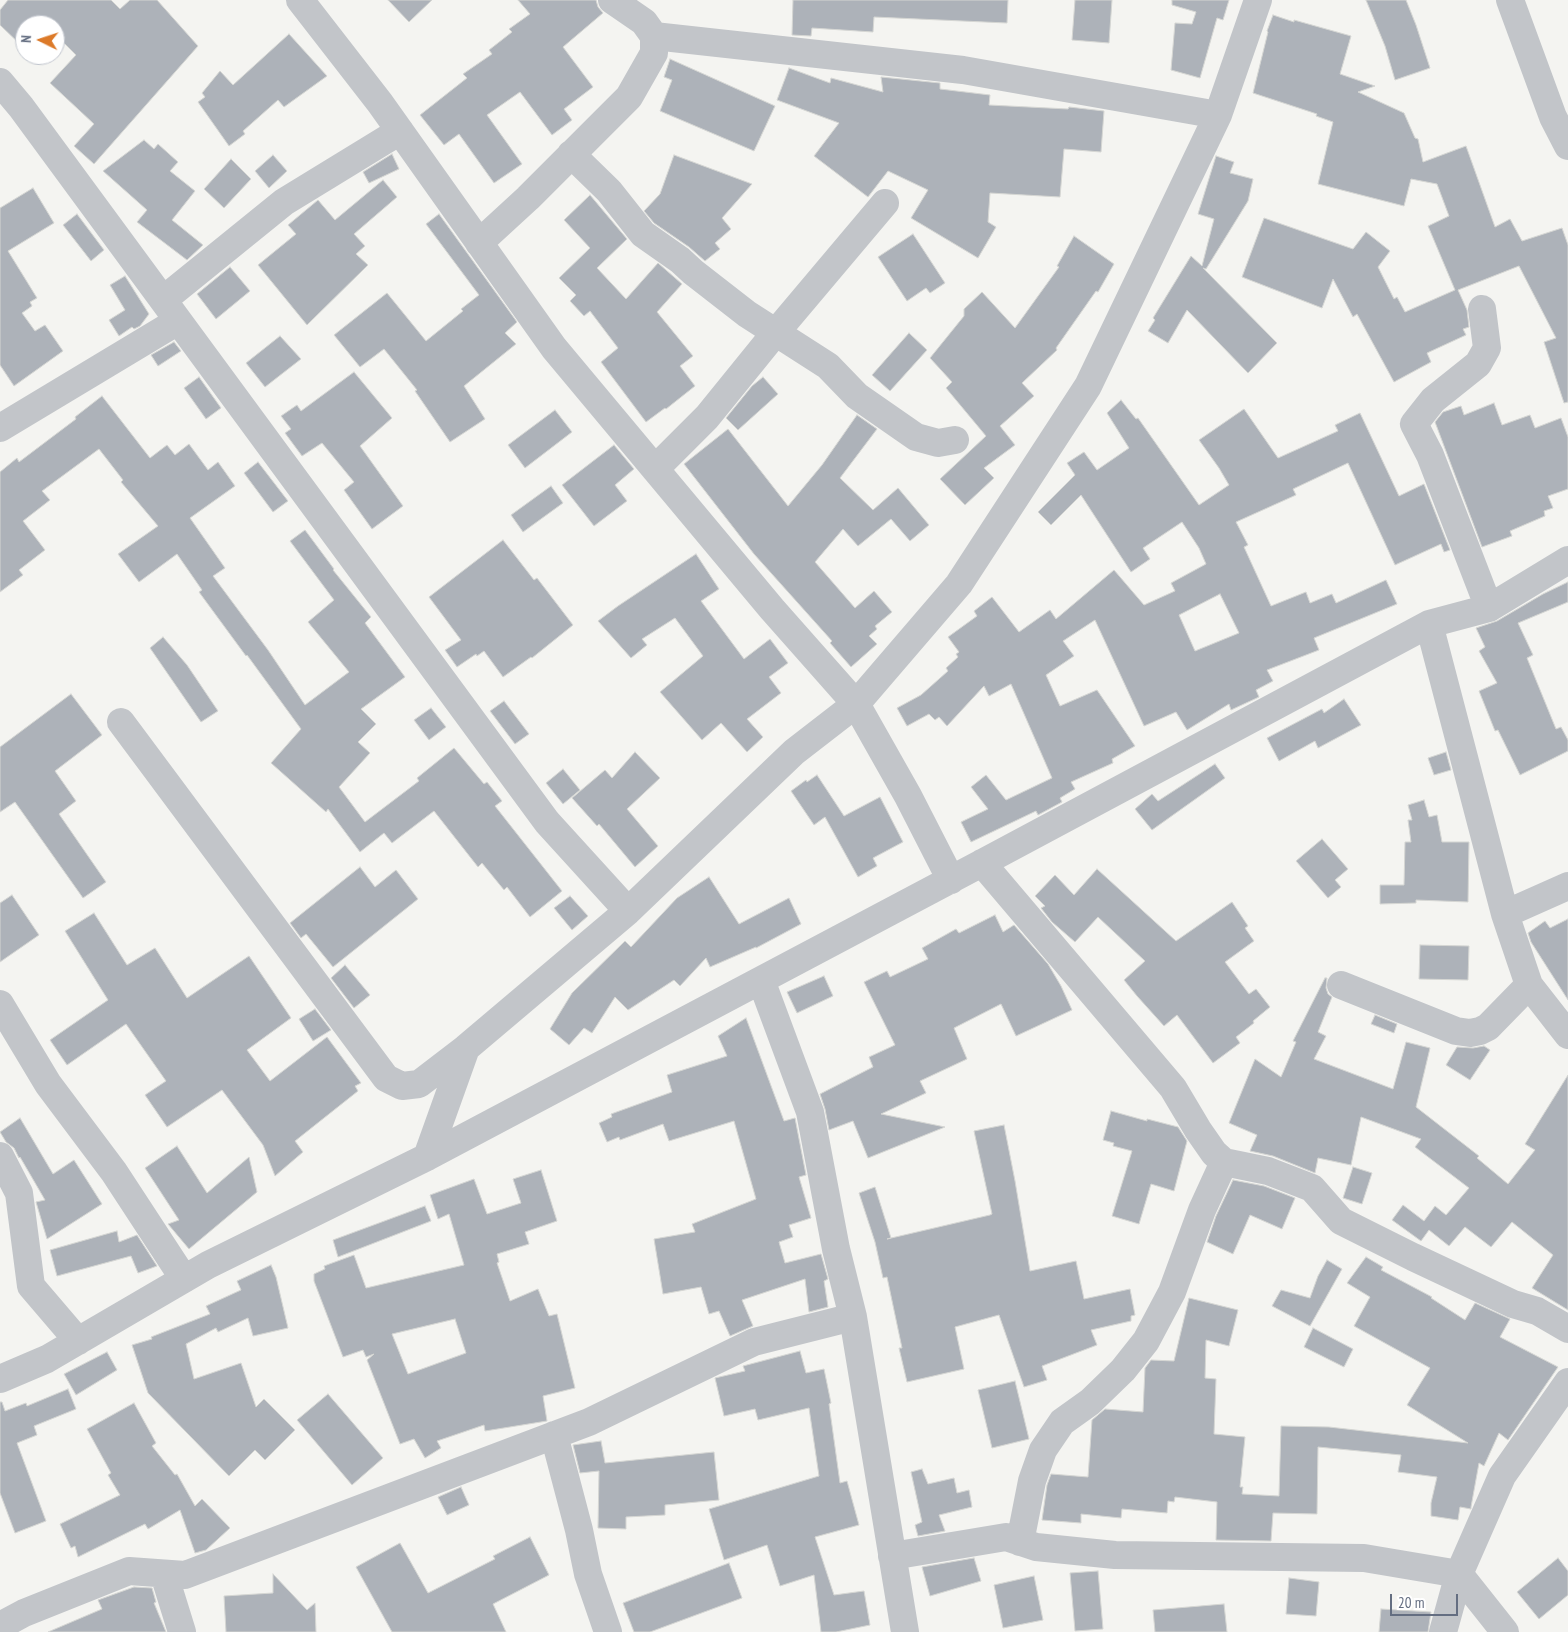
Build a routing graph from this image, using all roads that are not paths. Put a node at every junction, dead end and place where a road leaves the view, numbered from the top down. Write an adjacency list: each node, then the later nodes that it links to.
1 (300, 0): 8 (street)
2 (612, 0): 5 (street)
3 (1258, 0): 7 (street)
4 (1510, 0): 9 (street)
5 (654, 36): 7 (street); 10 (street)
6 (0, 82): 14 (street)
7 (1218, 115): 22 (street)
8 (400, 132): 12 (street); 14 (street)
9 (1568, 146)
10 (571, 154): 12 (street); 15 (street)
11 (885, 204): 15 (street)
12 (479, 243): 18 (street)
13 (1482, 309): 20 (street)
14 (171, 310): 16 (street); 27 (street)
15 (777, 332): 17 (street); 18 (street)
16 (0, 428)
17 (955, 440)
18 (655, 469): 22 (street)
19 (1568, 560): 20 (street)
20 (1489, 608): 21 (street)
21 (1429, 624): 24 (street); 28 (street)
22 (856, 704): 25 (street); 27 (street)
23 (121, 722): 34 (street)
24 (982, 863): 25 (street); 37 (street)
25 (951, 880): 29 (street)
26 (1568, 886): 28 (street)
27 (628, 911): 34 (street)
28 (1505, 914): 31 (street)
29 (761, 980): 36 (street); 39 (street)
30 (1341, 985): 31 (street)
31 (1529, 985): 33 (street)
32 (0, 1004): 38 (street)
33 (1568, 1035)
34 (466, 1048): 36 (street)
35 (0, 1156): 41 (street)
36 (427, 1157): 38 (street)
37 (1224, 1162): 40 (street); 45 (street)
38 (184, 1279): 41 (street)
39 (853, 1317): 44 (street); 46 (street)
40 (1568, 1329)
41 (78, 1341): 42 (street)
42 (0, 1379)
43 (1568, 1382): 48 (street)
44 (554, 1435): 47 (street); 51 (street)
45 (1020, 1542): 46 (street); 48 (street)
46 (892, 1556): 52 (street)
47 (164, 1574): 49 (street); 50 (street)
48 (1459, 1574): 53 (street); 54 (street)
49 (0, 1626)
50 (182, 1632)
51 (608, 1632)
52 (905, 1632)
53 (1443, 1632)
54 (1506, 1632)

